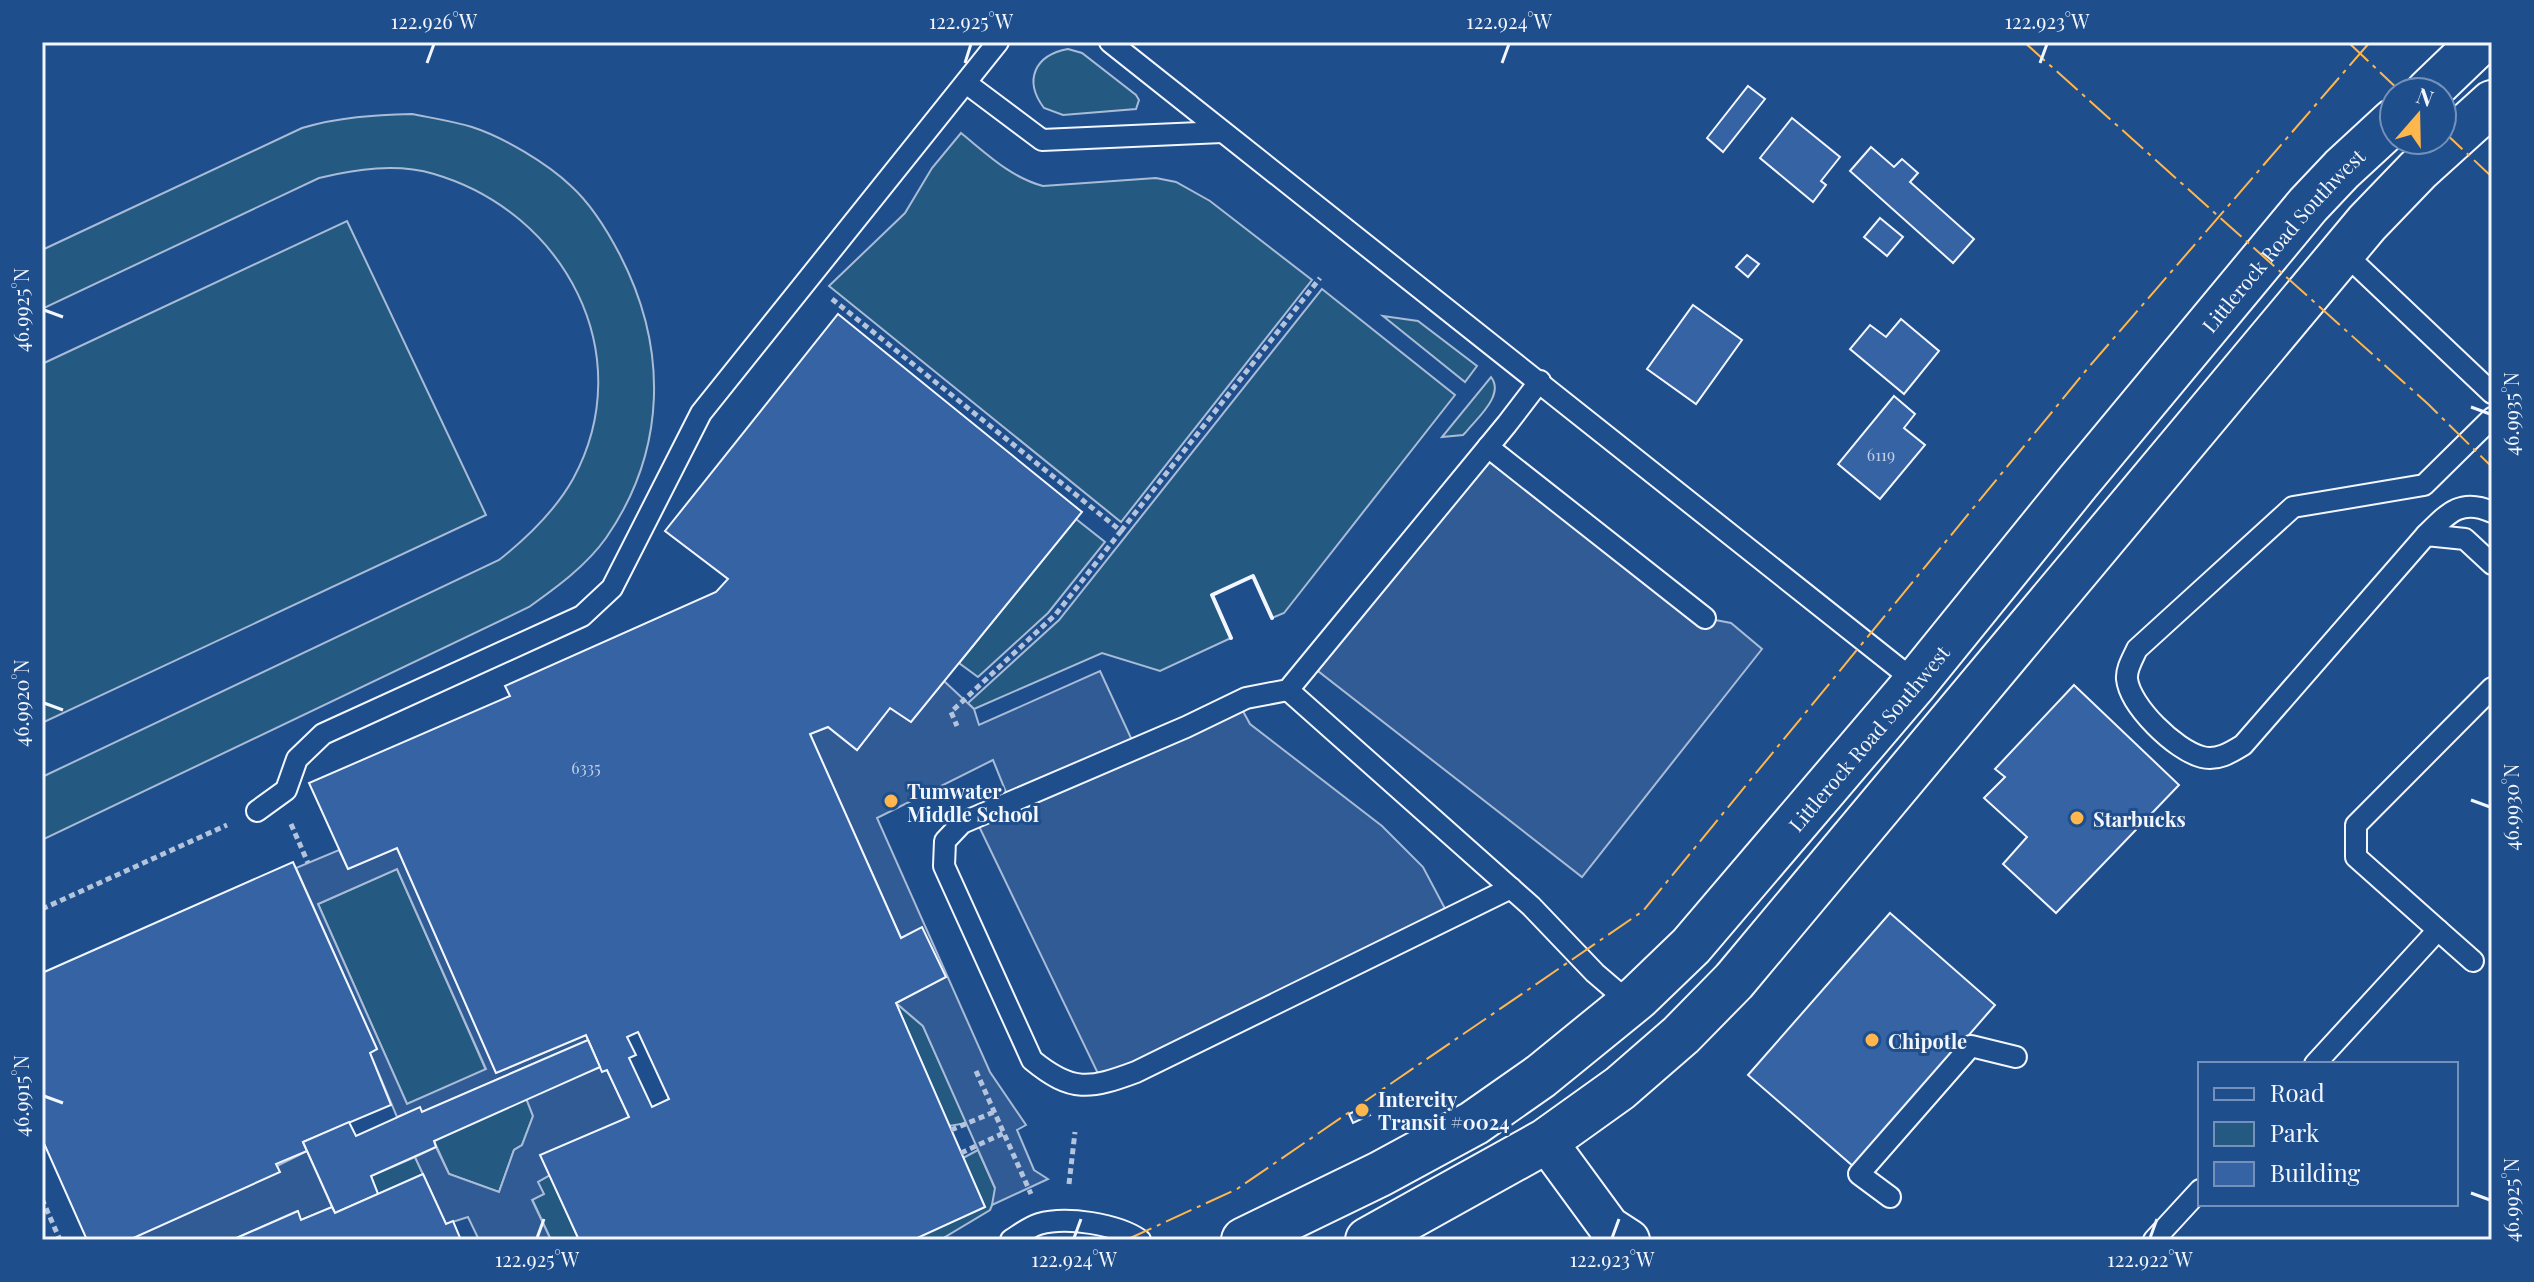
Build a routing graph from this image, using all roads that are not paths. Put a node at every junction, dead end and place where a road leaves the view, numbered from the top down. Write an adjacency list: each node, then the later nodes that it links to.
1 (998, 42): 5 (lane)
2 (1110, 42): 7 (lane)
3 (2480, 42): 4 (main road)
4 (2445, 76)
5 (966, 83): 7 (lane); 21 (lane)
6 (2492, 103): 9 (main road)
7 (1222, 132): 10 (lane)
8 (2378, 136): 18 (main road, Littlerock Road Southwest)
9 (2343, 252): 11 (lane); 28 (main road)
10 (1540, 381): 13 (lane); 18 (lane)
11 (2492, 393)
12 (2492, 418): 15 (lane)
13 (1488, 447): 17 (lane); 20 (lane)
14 (2492, 512): 15 (lane)
15 (2426, 535): 16 (lane)
16 (2492, 564)
17 (1705, 618)
18 (1916, 682): 25 (main road, Littlerock Road Southwest)
19 (2492, 688): 23 (lane)
20 (1288, 690): 22 (lane); 22 (lane)
21 (257, 811)
22 (1511, 888): 25 (lane)
23 (2438, 930): 24 (lane); 27 (lane)
24 (2473, 961)
25 (1630, 1003): 33 (main road, Littlerock Road Southwest)
26 (2016, 1057): 30 (lane)
27 (2317, 1062)
28 (1546, 1141): 34 (main road); 35 (street)
29 (2198, 1192): 36 (lane)
30 (1890, 1197)
31 (1011, 1240): 32 (lane)
32 (1140, 1240)
33 (1244, 1240)
34 (1368, 1240)
35 (1629, 1240)
36 (2154, 1240)

